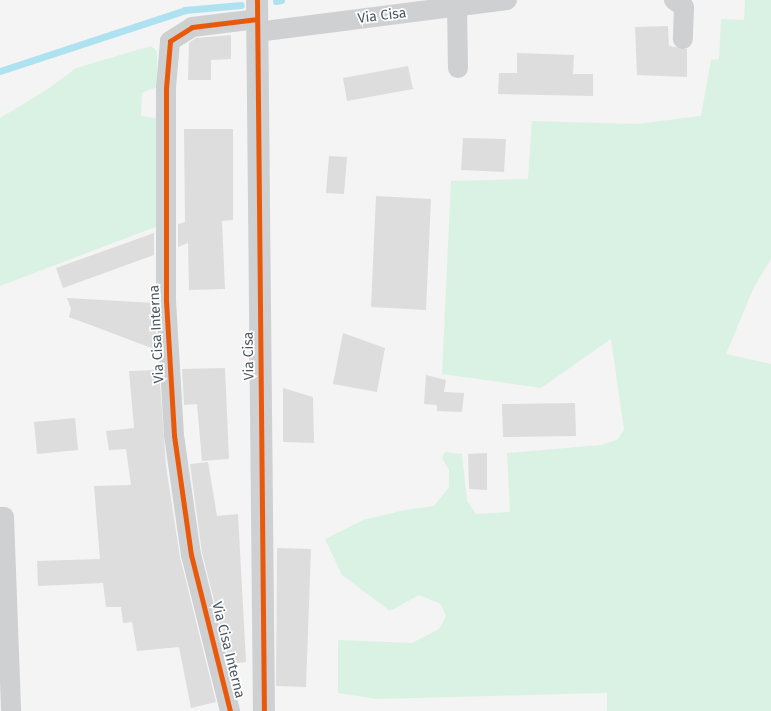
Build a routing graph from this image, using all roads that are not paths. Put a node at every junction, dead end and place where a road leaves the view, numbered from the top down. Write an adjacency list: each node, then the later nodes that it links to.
1 (506, 0): 3 (street, Via Cisa)
2 (674, 0): 5 (street)
3 (457, 6): 4 (street, Via Cisa); 6 (street)
4 (257, 17): 9 (street, Via Cisa Interna); 10 (street, Via Cisa)
5 (682, 39)
6 (458, 68)
7 (0, 517): 8 (street)
8 (11, 711)
9 (230, 711)
10 (264, 711)

